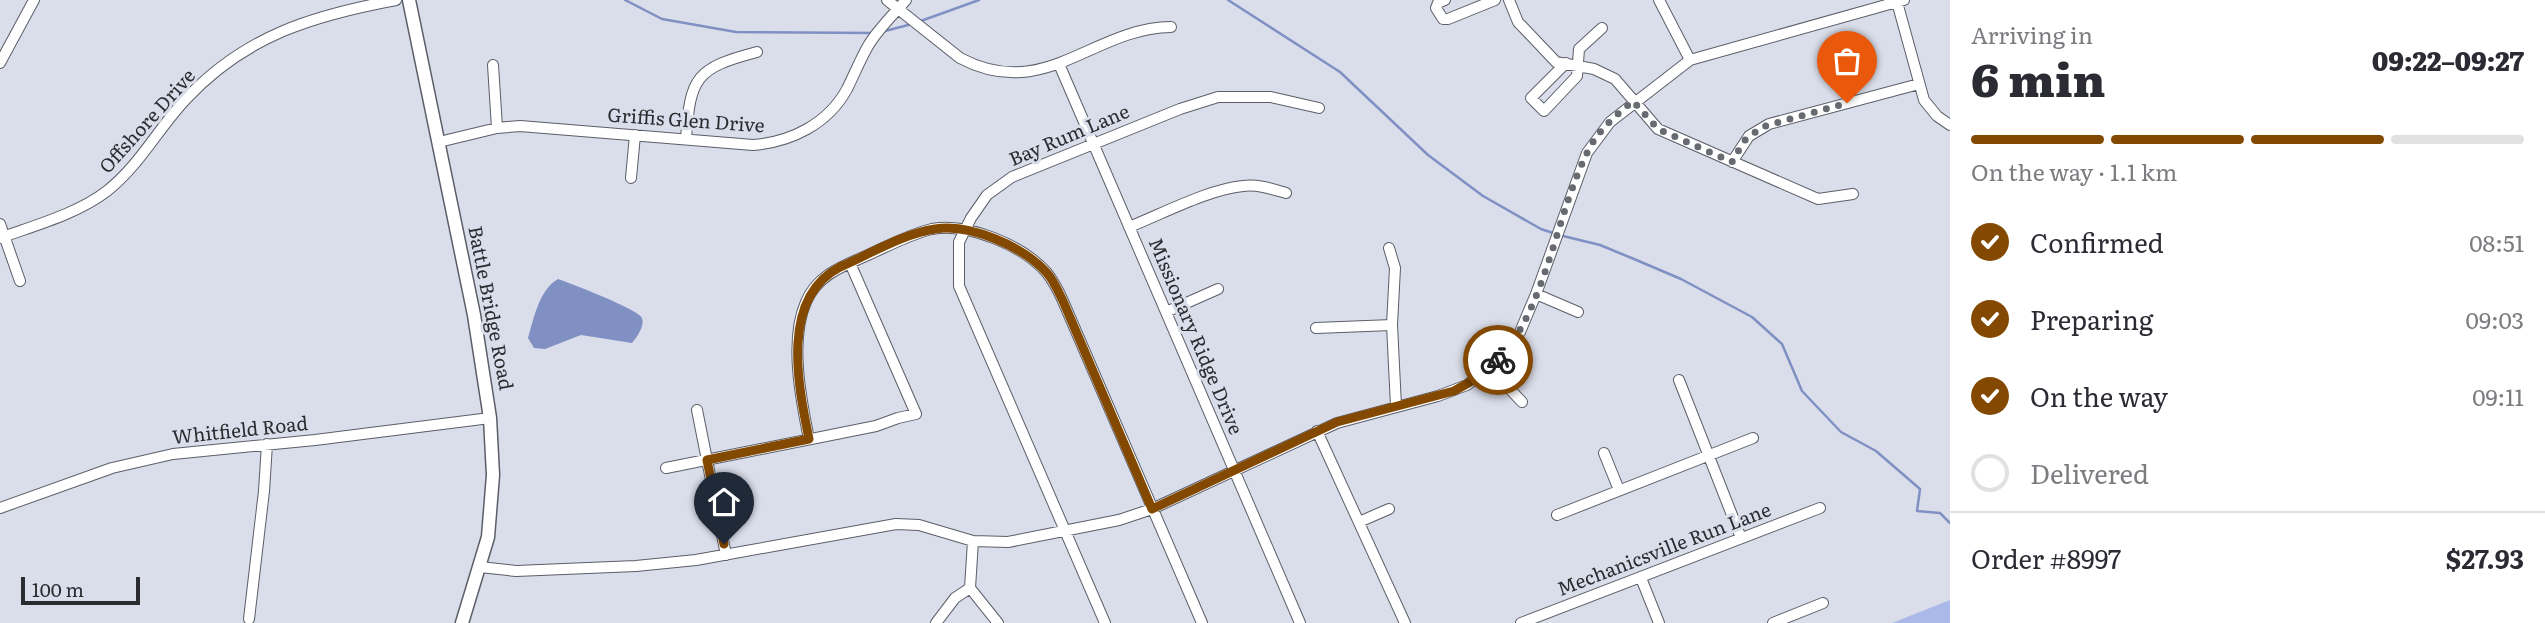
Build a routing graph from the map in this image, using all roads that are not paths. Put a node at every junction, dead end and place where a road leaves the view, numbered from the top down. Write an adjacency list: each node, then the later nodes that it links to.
1 (33, 0): 17 (street)
2 (396, 0): 37 (street, Offshore Drive)
3 (410, 0): 28 (street, Battle Bridge Road)
4 (887, 0): 11 (street)
5 (906, 0): 11 (street, Griffis Glen Drive)
6 (1445, 0): 7 (street)
7 (1495, 0)
8 (1509, 0): 16 (street)
9 (1659, 0): 15 (street)
10 (1900, 1): 15 (street); 21 (street)
11 (898, 9): 18 (street); 27 (street, Griffis Glen Drive)
12 (1171, 27): 18 (street)
13 (1602, 28): 20 (street)
14 (757, 52): 27 (street)
15 (1690, 60): 22 (street)
16 (1566, 62): 20 (street); 20 (street)
17 (0, 63)
18 (1059, 64): 29 (street, Missionary Ridge Drive)
19 (493, 65): 25 (street)
20 (1578, 65): 22 (street)
21 (1919, 84): 24 (street); 30 (street)
22 (1633, 101): 30 (street); 42 (street)
23 (1320, 108): 29 (street, Bay Rum Lane)
24 (1950, 125)
25 (497, 128): 26 (street, Griffis Glen Drive); 28 (street, Griffis Glen Drive)
26 (635, 135): 27 (street, Griffis Glen Drive); 31 (street)
27 (686, 139)
28 (439, 142): 52 (street, Battle Bridge Road)
29 (1092, 144): 35 (street, Missionary Ridge Drive); 36 (street, Bay Rum Lane)
30 (1732, 162): 33 (street)
31 (631, 178)
32 (1286, 192): 35 (street)
33 (1853, 194)
34 (0, 224): 37 (street)
35 (1129, 227): 44 (street, Missionary Ridge Drive)
36 (966, 230): 39 (street); 65 (street); 69 (street, Bay Rum Lane)
37 (2, 237): 40 (street)
38 (1389, 248): 45 (street)
39 (850, 263): 55 (street); 55 (street)
40 (20, 281)
41 (1217, 289): 44 (street)
42 (1536, 294): 43 (street); 47 (street)
43 (1578, 312)
44 (1167, 313): 61 (street, Missionary Ridge Drive)
45 (1392, 325): 46 (street); 50 (street)
46 (1315, 328)
47 (1490, 368): 49 (street); 50 (street)
48 (1679, 380): 58 (street)
49 (1522, 402)
50 (1396, 406): 53 (street)
51 (696, 410): 59 (street)
52 (490, 418): 56 (street, Whitfield Road); 73 (street, Battle Bridge Road)
53 (1317, 431): 61 (street); 68 (street)
54 (1753, 438): 58 (street)
55 (809, 439): 59 (street)
56 (267, 444): 63 (street, Whitfield Road); 77 (street)
57 (1604, 453): 62 (street)
58 (1709, 455): 62 (street); 70 (street)
59 (707, 460): 60 (street); 72 (street)
60 (666, 468)
61 (1234, 470): 65 (street); 83 (street, Missionary Ridge Drive)
62 (1619, 491): 67 (street)
63 (0, 508)
64 (1820, 508): 70 (street, Mechanicsville Run Lane)
65 (1152, 509): 69 (street); 82 (street)
66 (1389, 509): 68 (street)
67 (1557, 515)
68 (1359, 522): 84 (street)
69 (1065, 532): 71 (street); 81 (street, Bay Rum Lane)
70 (1741, 538): 74 (street, Mechanicsville Run Lane)
71 (973, 541): 72 (street); 75 (street)
72 (726, 555): 73 (street)
73 (480, 567): 78 (street, Battle Bridge Road)
74 (1641, 578): 85 (street, Mechanicsville Run Lane); 86 (street)
75 (970, 588): 79 (street); 80 (street)
76 (1823, 603): 87 (street)
77 (248, 619)
78 (462, 623)
79 (936, 623)
80 (998, 623)
81 (1105, 623)
82 (1202, 623)
83 (1300, 623)
84 (1405, 623)
85 (1521, 623)
86 (1659, 623)
87 (1773, 623)

